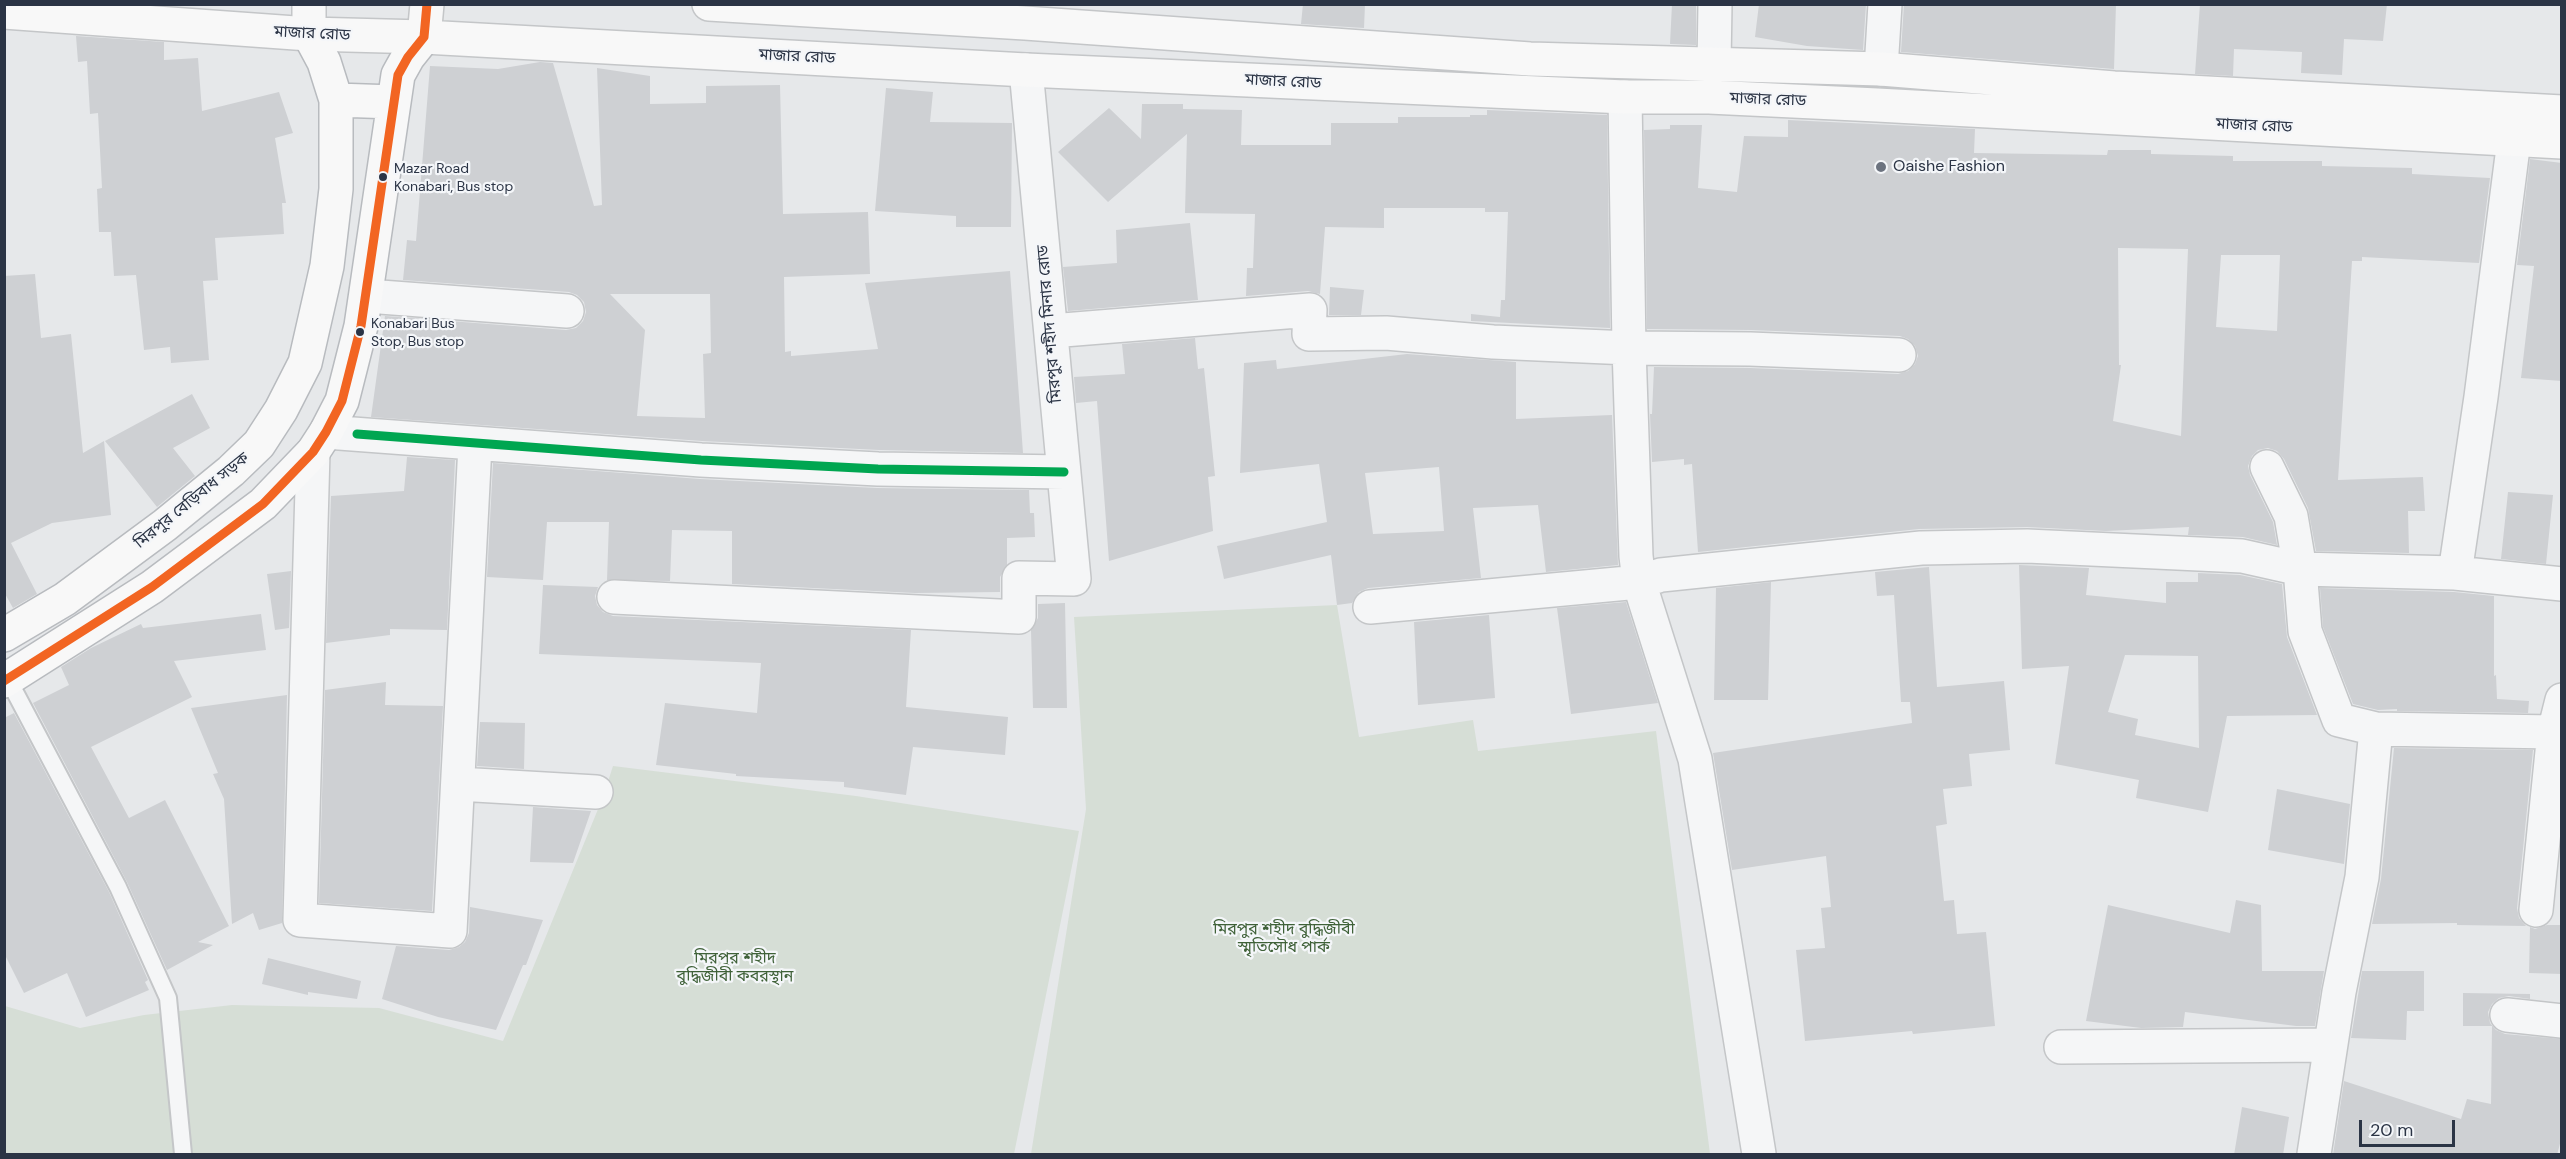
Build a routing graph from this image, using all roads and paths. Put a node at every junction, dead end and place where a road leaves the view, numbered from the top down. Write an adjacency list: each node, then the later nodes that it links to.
1 (427, 4): 8 (main road)
2 (1715, 4): 9 (street)
3 (1885, 4): 10 (street)
4 (728, 5): 6 (main road, মাজার রোড)
5 (4, 12): 7 (main road, মাজার রোড)
6 (1010, 16): 9 (main road, মাজার রোড); 11 (main road)
7 (309, 19): 8 (main road, মাজার রোড); 13 (main road, মিরপুর বেড়িবাধ সড়ক)
8 (424, 37): 11 (main road, মাজার রোড); 14 (main road)
9 (1714, 64): 10 (main road, মাজার রোড)
10 (1881, 69): 15 (main road, মাজার রোড)
11 (1026, 70): 12 (main road, মাজার রোড); 20 (street, মিরপুর শহীদ মিনার রোড)
12 (1625, 97): 16 (main road, মাজার রোড); 21 (street)
13 (336, 100): 14 (main road); 26 (main road, মিরপুর বেড়িবাধ সড়ক)
14 (394, 102): 18 (main road)
15 (2562, 112)
16 (2514, 140): 17 (main road, মাজার রোড); 30 (street)
17 (2562, 142)
18 (367, 296): 19 (street); 23 (main road)
19 (567, 311)
20 (1051, 331): 21 (street); 27 (street, মিরপুর শহীদ মিনার রোড)
21 (1629, 348): 22 (street); 31 (street)
22 (1899, 355)
23 (319, 442): 24 (street); 28 (main road); 40 (street)
24 (475, 444): 27 (street); 40 (street)
25 (2267, 467): 29 (street)
26 (231, 471): 28 (main road); 35 (main road, মিরপুর বেড়িবাধ সড়ক)
27 (1064, 472): 33 (street, মিরপুর শহীদ মিনার রোড)
28 (263, 504): 36 (main road)
29 (2300, 569): 30 (street); 31 (street); 38 (street)
30 (2455, 573): 32 (street)
31 (1639, 582): 34 (street); 48 (street)
32 (2562, 584)
33 (614, 597)
34 (1370, 607)
35 (4, 635)
36 (6, 678): 47 (lane)
37 (2562, 700): 39 (street)
38 (2376, 729): 39 (street); 45 (street)
39 (2554, 732): 42 (street)
40 (458, 784): 41 (street)
41 (596, 792)
42 (2536, 910)
43 (2507, 1015): 44 (street)
44 (2562, 1021)
45 (2330, 1045): 46 (street); 49 (street)
46 (2061, 1047)
47 (183, 1155)
48 (1759, 1155)
49 (2314, 1155)

